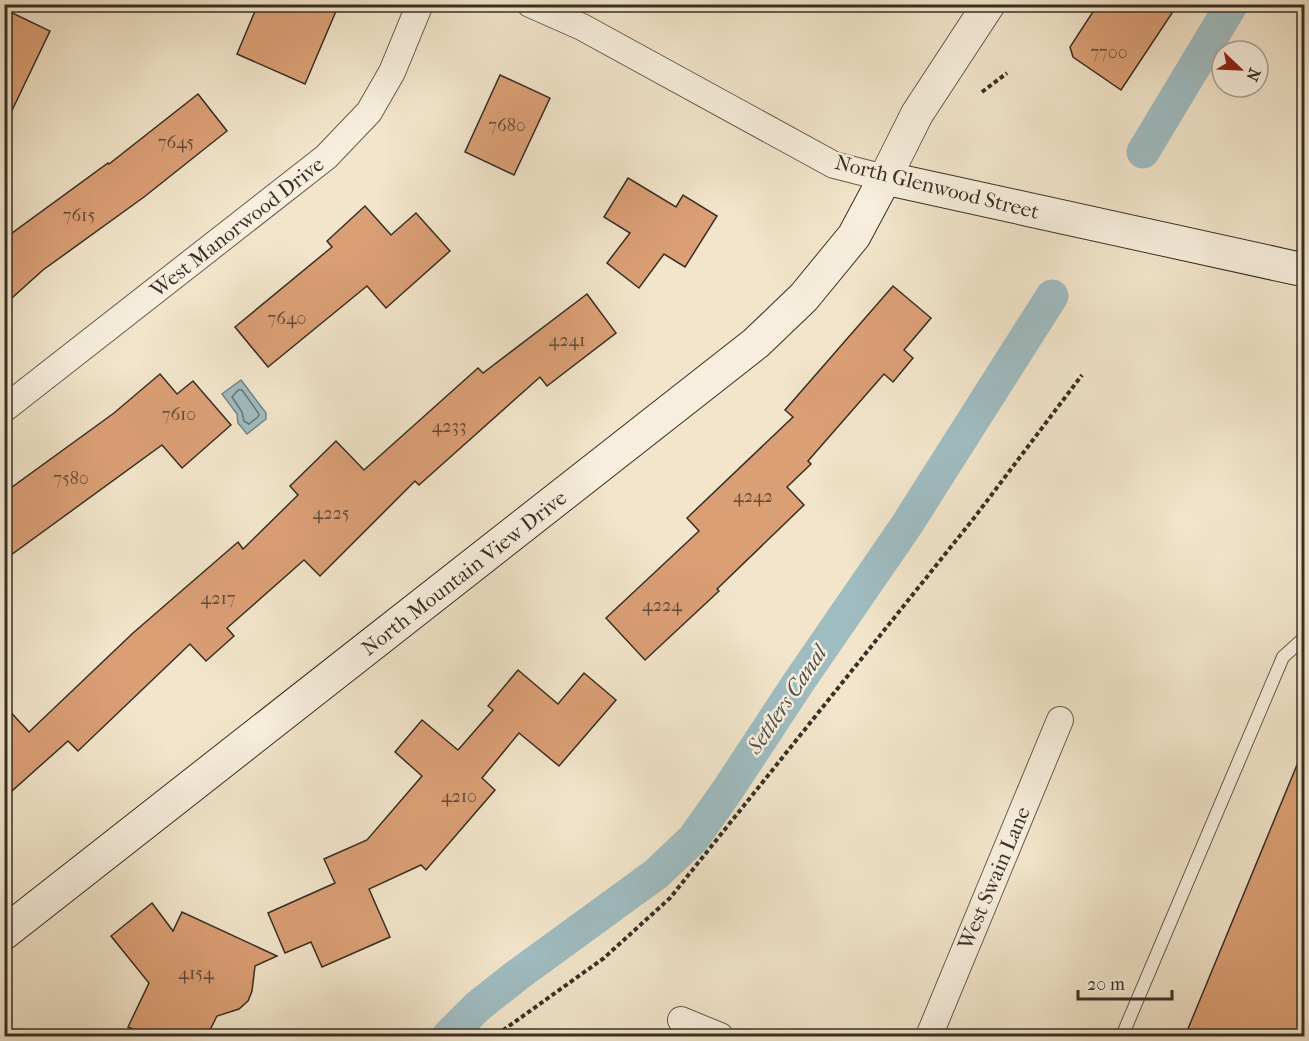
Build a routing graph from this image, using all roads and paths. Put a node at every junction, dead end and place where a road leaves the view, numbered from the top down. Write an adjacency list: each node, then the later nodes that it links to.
1 (420, 4): 9 (street, West Manorwood Drive)
2 (530, 4): 6 (street, North Glenwood Street)
3 (989, 4): 6 (street)
4 (1007, 73): 5 (path)
5 (982, 92)
6 (885, 178): 7 (main road, North Glenwood Street); 12 (main road, North Mountain View Drive)
7 (1305, 270)
8 (1082, 375): 14 (path)
9 (4, 409)
10 (1305, 638): 17 (lane)
11 (1060, 720): 16 (street, West Swain Lane)
12 (4, 933)
13 (681, 1020): 15 (street)
14 (498, 1036)
15 (720, 1036)
16 (929, 1036)
17 (1122, 1036)

